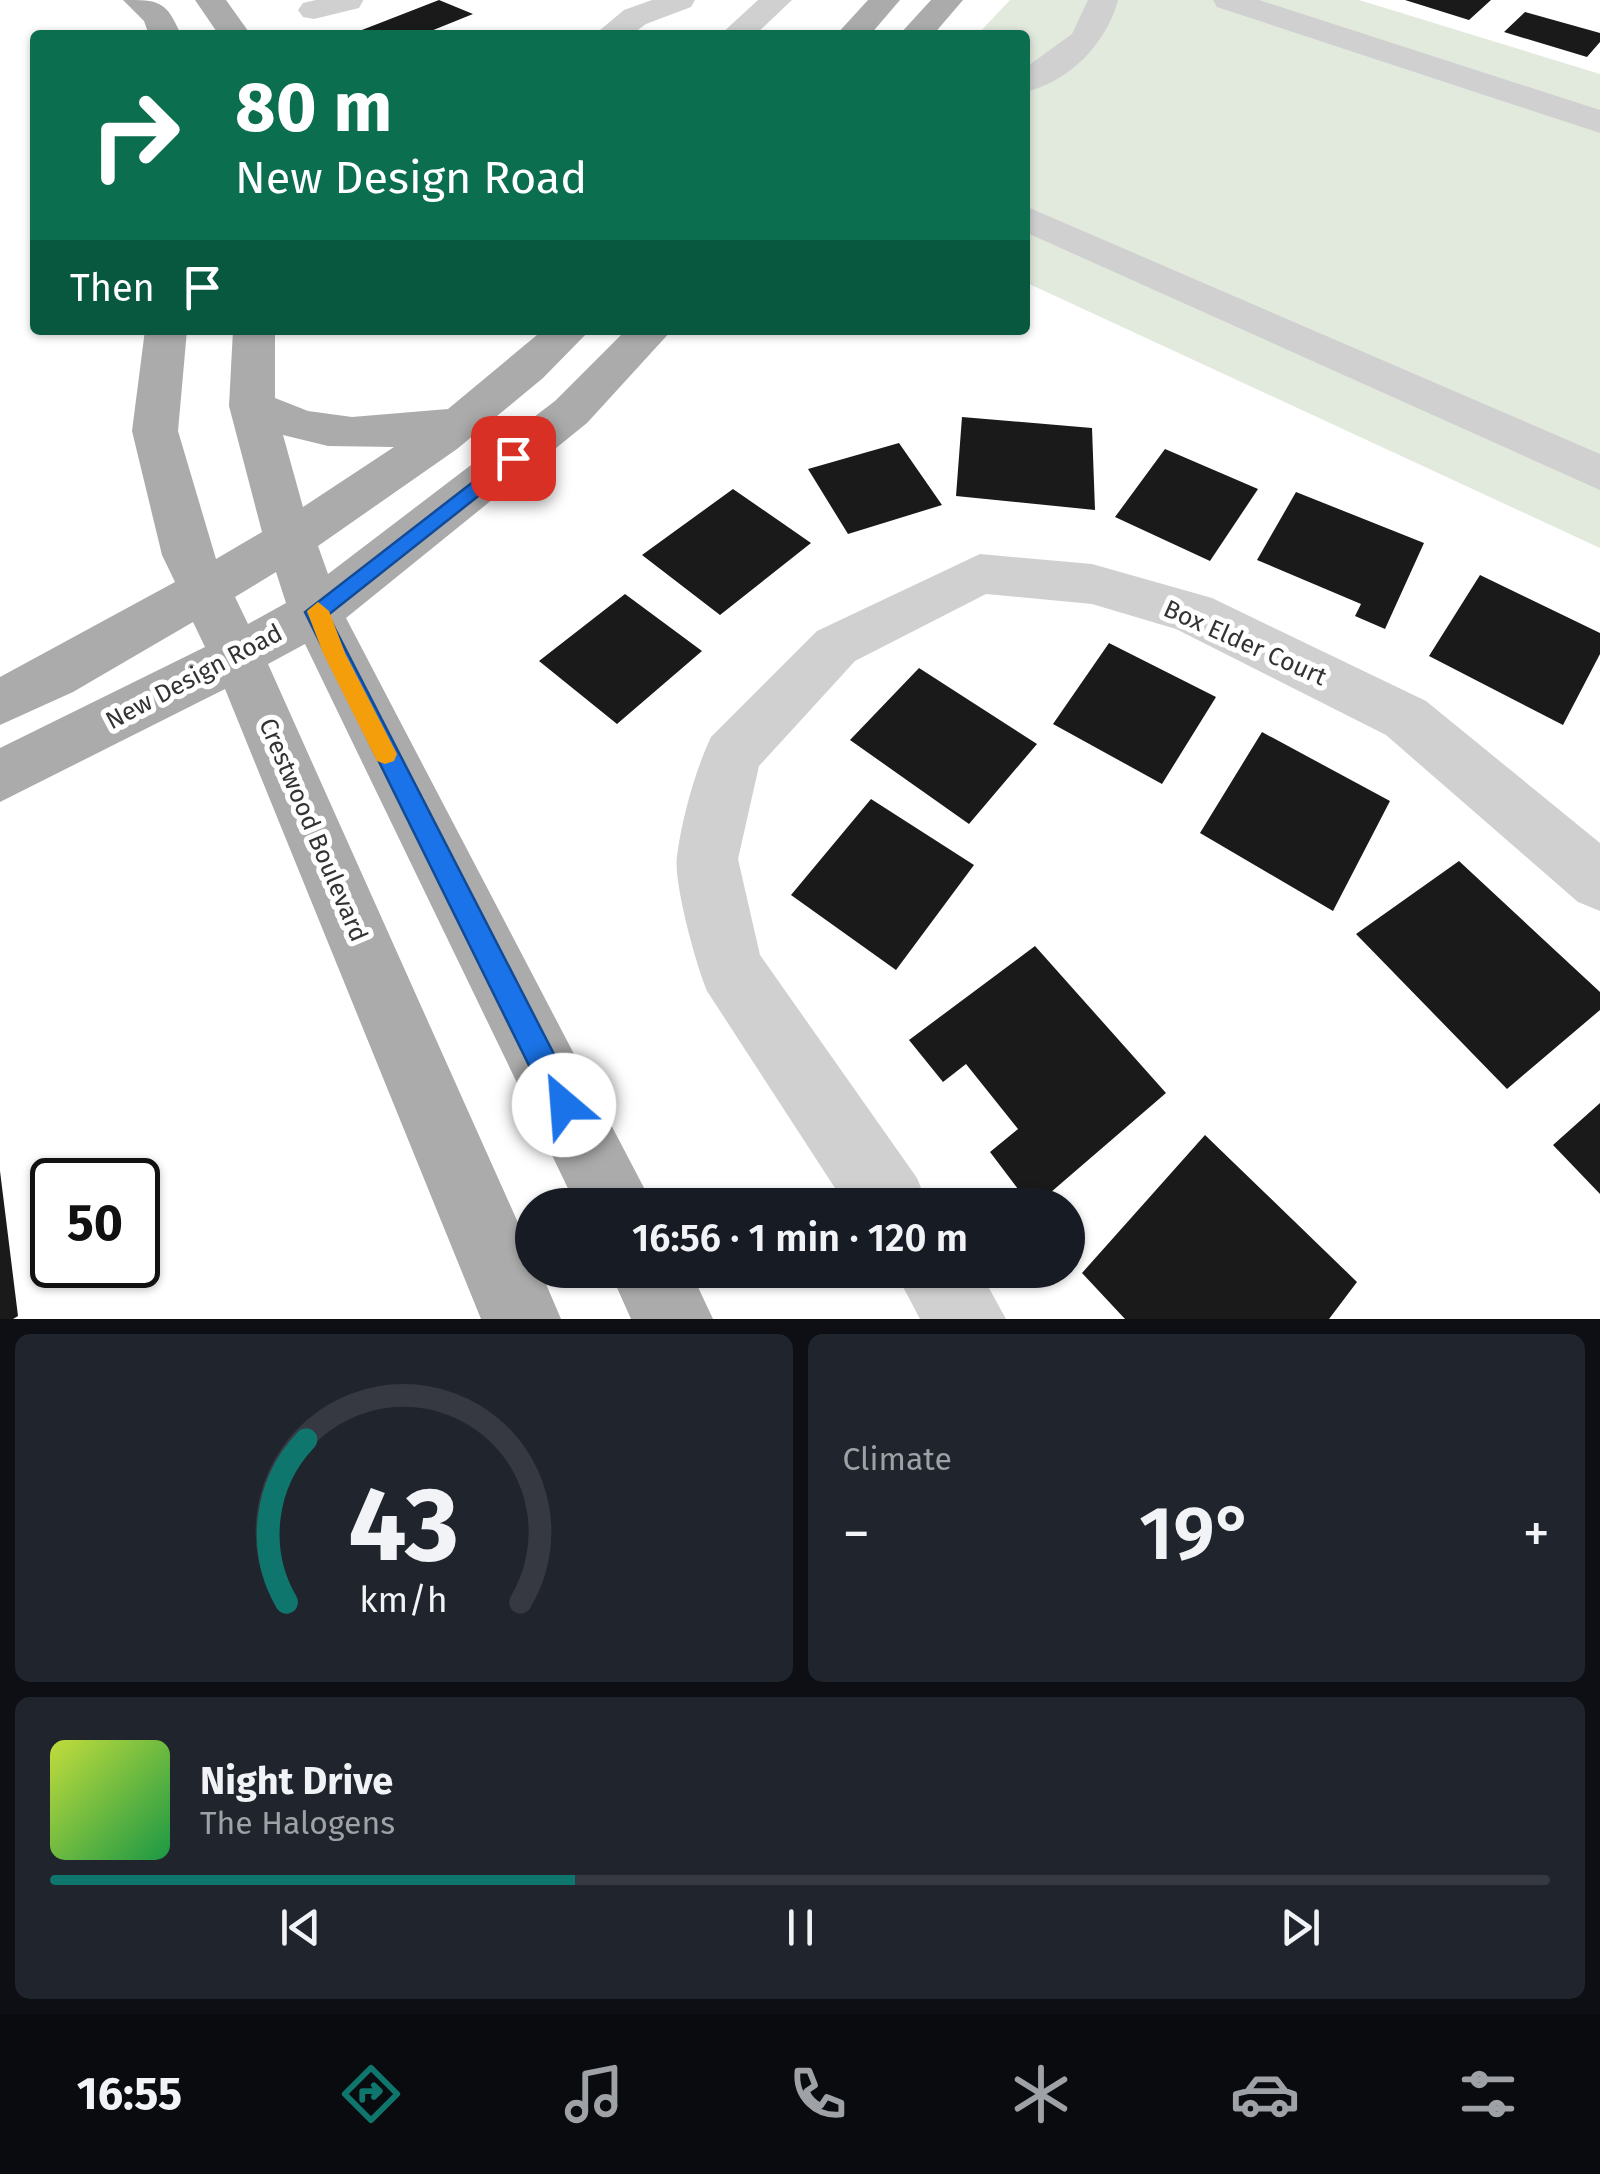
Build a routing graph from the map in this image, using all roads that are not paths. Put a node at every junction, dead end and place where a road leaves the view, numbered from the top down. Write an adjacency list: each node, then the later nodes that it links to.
1 (138, 0): 11 (main road)
2 (210, 0): 12 (main road)
3 (349, 0): 10 (street)
4 (680, 0): 13 (street)
5 (777, 0): 14 (street)
6 (885, 0): 15 (main road)
7 (948, 0): 16 (main road)
8 (1102, 0): 17 (street)
9 (1228, 0): 18 (street)
10 (314, 10)
11 (164, 30)
12 (231, 30)
13 (617, 30)
14 (742, 30)
15 (857, 30)
16 (920, 30)
17 (1030, 79)
18 (1600, 122)
19 (1030, 220): 26 (street)
20 (165, 335): 28 (main road, Crestwood Boulevard)
21 (254, 335): 24 (main road)
22 (563, 335): 25 (main road)
23 (646, 335): 29 (main road, New Design Road)
24 (252, 406): 25 (main road); 27 (main road)
25 (463, 422): 27 (main road)
26 (1600, 473)
27 (289, 542): 28 (main road); 29 (main road)
28 (205, 589): 30 (main road, Crestwood Boulevard); 31 (main road)
29 (316, 612): 30 (main road, New Design Road); 34 (main road)
30 (239, 656): 32 (main road, New Design Road); 38 (main road, Crestwood Boulevard)
31 (0, 702)
32 (0, 776)
33 (1600, 882): 35 (street, Box Elder Court)
34 (606, 1188)
35 (879, 1188)
36 (657, 1288): 39 (main road)
37 (945, 1288): 40 (street)
38 (521, 1319)
39 (673, 1319)
40 (966, 1319)

